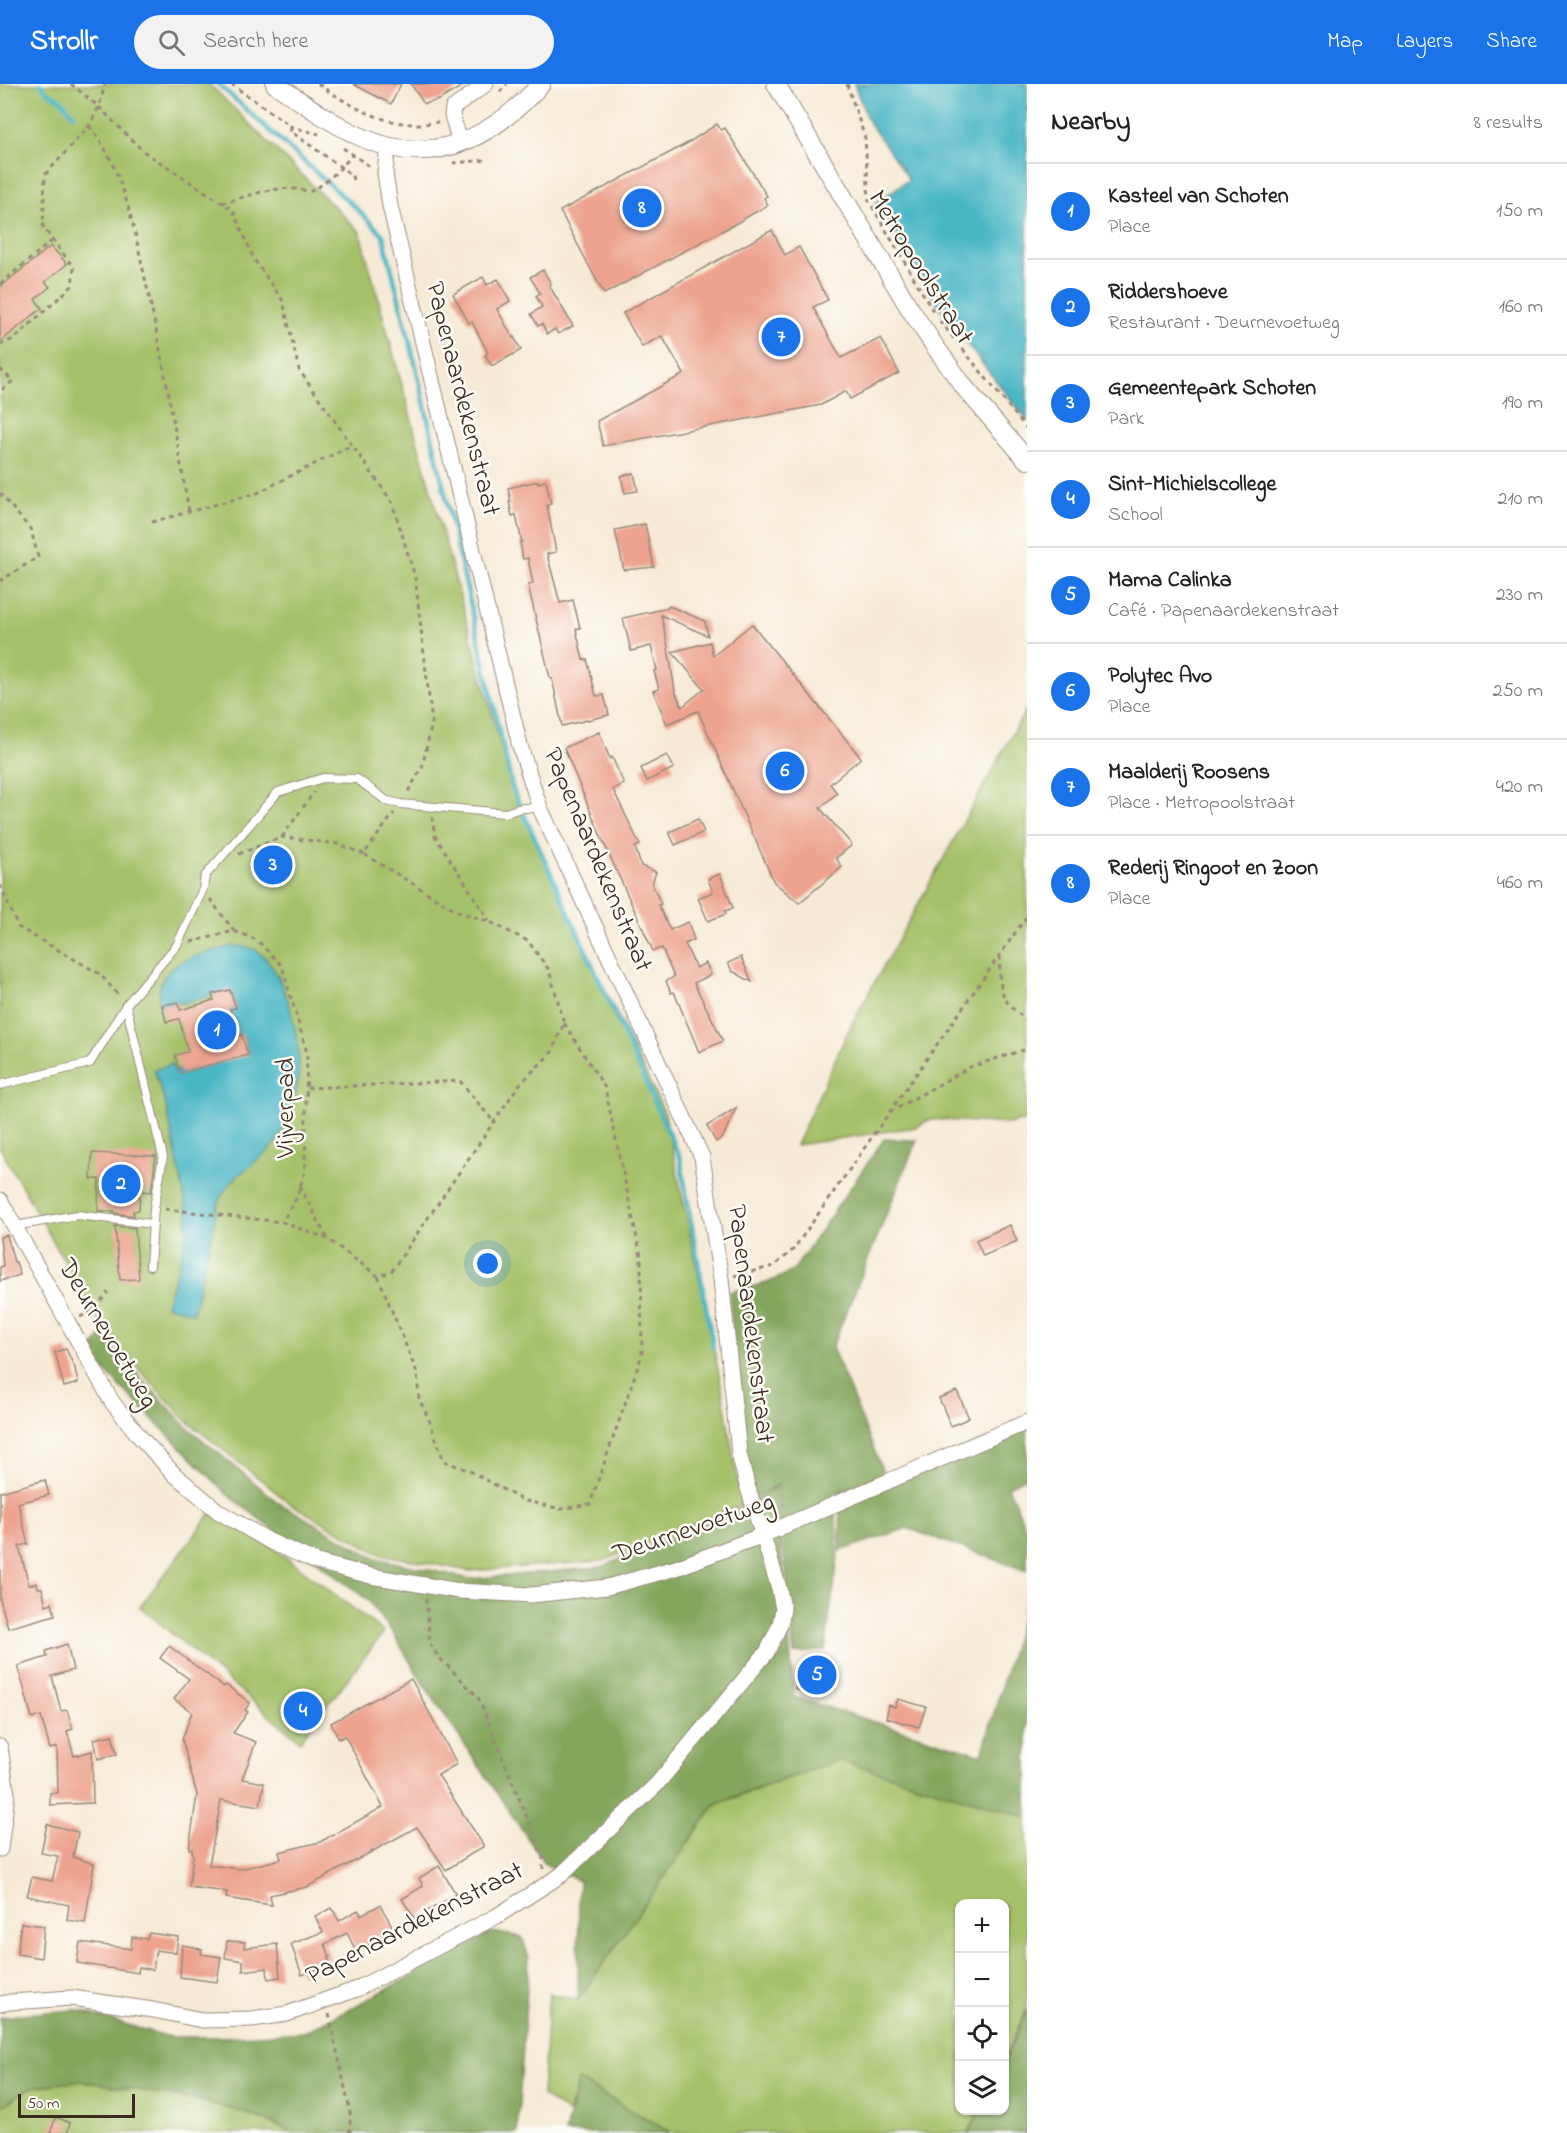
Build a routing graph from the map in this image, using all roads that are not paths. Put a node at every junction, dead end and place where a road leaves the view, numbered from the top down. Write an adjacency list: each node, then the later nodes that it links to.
1 (275, 84): 6 (street)
2 (486, 84): 5 (street)
3 (541, 84): 5 (street)
4 (779, 87): 7 (street, Metropoolstraat)
5 (460, 143): 6 (street)
6 (388, 146): 8 (street, Papenaardekenstraat)
7 (1027, 460)
8 (536, 808): 9 (lane); 16 (street, Papenaardekenstraat)
9 (126, 1005): 10 (lane); 12 (lane)
10 (0, 1085)
11 (0, 1200): 13 (street, Deurnevoetweg)
12 (153, 1224): 13 (lane); 14 (lane)
13 (15, 1226): 16 (street, Deurnevoetweg)
14 (150, 1266)
15 (1027, 1422): 16 (street, Deurnevoetweg)
16 (763, 1535): 19 (street, Papenaardekenstraat)
17 (0, 1748): 18 (street)
18 (0, 1849)
19 (0, 2004)

